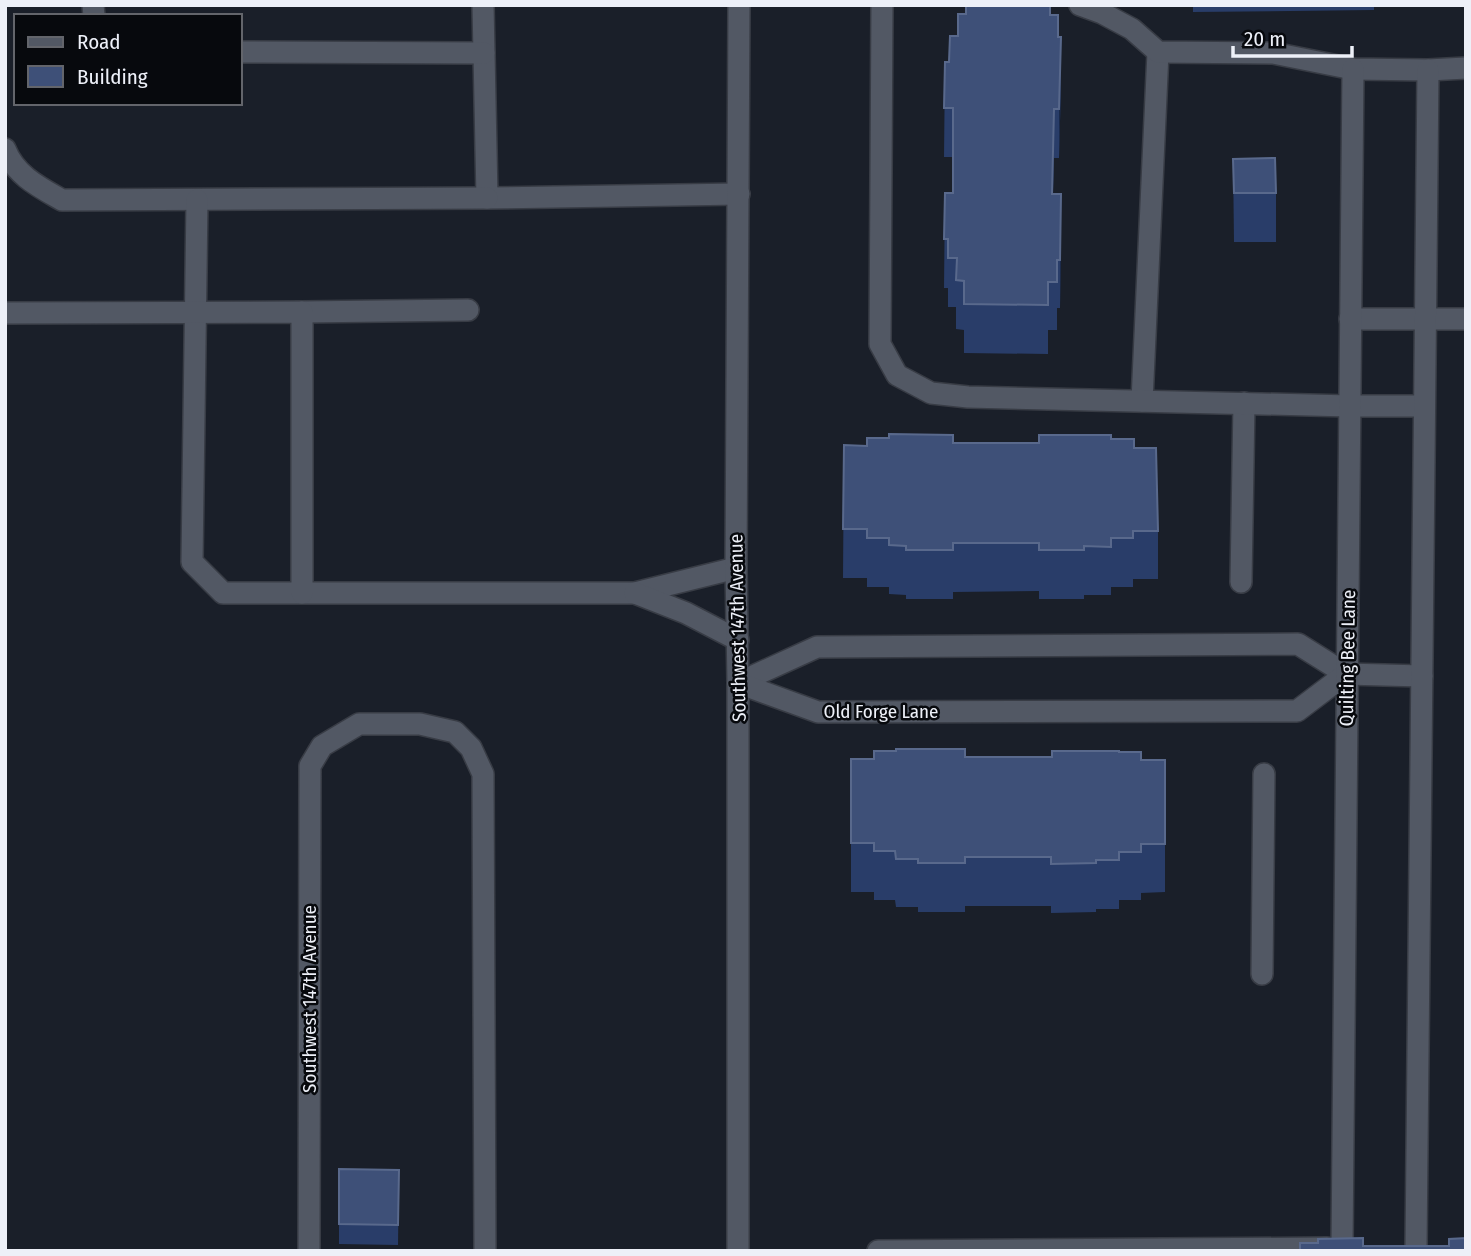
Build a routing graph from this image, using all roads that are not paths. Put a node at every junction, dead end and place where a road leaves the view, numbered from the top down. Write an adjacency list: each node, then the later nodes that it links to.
1 (483, 5): 7 (street)
2 (739, 5): 12 (street, Southwest 147th Avenue)
3 (882, 5): 22 (street)
4 (1080, 5): 6 (street)
5 (242, 52): 7 (street)
6 (1158, 52): 9 (street); 22 (street)
7 (484, 53): 13 (street)
8 (1466, 68): 10 (street)
9 (1353, 69): 10 (street); 19 (street, Quilting Bee Lane)
10 (1428, 70): 20 (street)
11 (5, 149): 14 (street)
12 (739, 194): 13 (street); 26 (street, Southwest 147th Avenue)
13 (487, 198): 14 (street)
14 (197, 200): 16 (street)
15 (468, 310): 17 (street)
16 (195, 311): 17 (street); 18 (street); 28 (street)
17 (302, 312): 28 (street)
18 (5, 313)
19 (1350, 319): 20 (street); 24 (street, Quilting Bee Lane)
20 (1425, 319): 21 (street); 25 (street)
21 (1466, 319)
22 (1142, 401): 23 (street)
23 (1244, 403): 24 (street); 27 (street)
24 (1349, 406): 25 (street); 31 (street, Quilting Bee Lane)
25 (1424, 406): 32 (street)
26 (736, 568): 29 (street); 30 (street, Southwest 147th Avenue)
27 (1241, 582)
28 (302, 593): 29 (street)
29 (635, 593): 30 (street)
30 (738, 640): 33 (street, Southwest 147th Avenue)
31 (1346, 674): 32 (street); 33 (street); 33 (street, Old Forge Lane); 36 (street, Quilting Bee Lane)
32 (1422, 676): 39 (street)
33 (738, 683): 44 (street, Southwest 147th Avenue)
34 (1264, 774): 35 (street)
35 (1262, 974)
36 (1342, 1247): 37 (street); 41 (street)
37 (1367, 1248)
38 (1391, 1248): 39 (street)
39 (1416, 1248): 40 (street)
40 (1441, 1248)
41 (1146, 1250): 45 (street)
42 (309, 1251): 43 (street, Southwest 147th Avenue)
43 (485, 1251)
44 (738, 1251)
45 (878, 1251)

